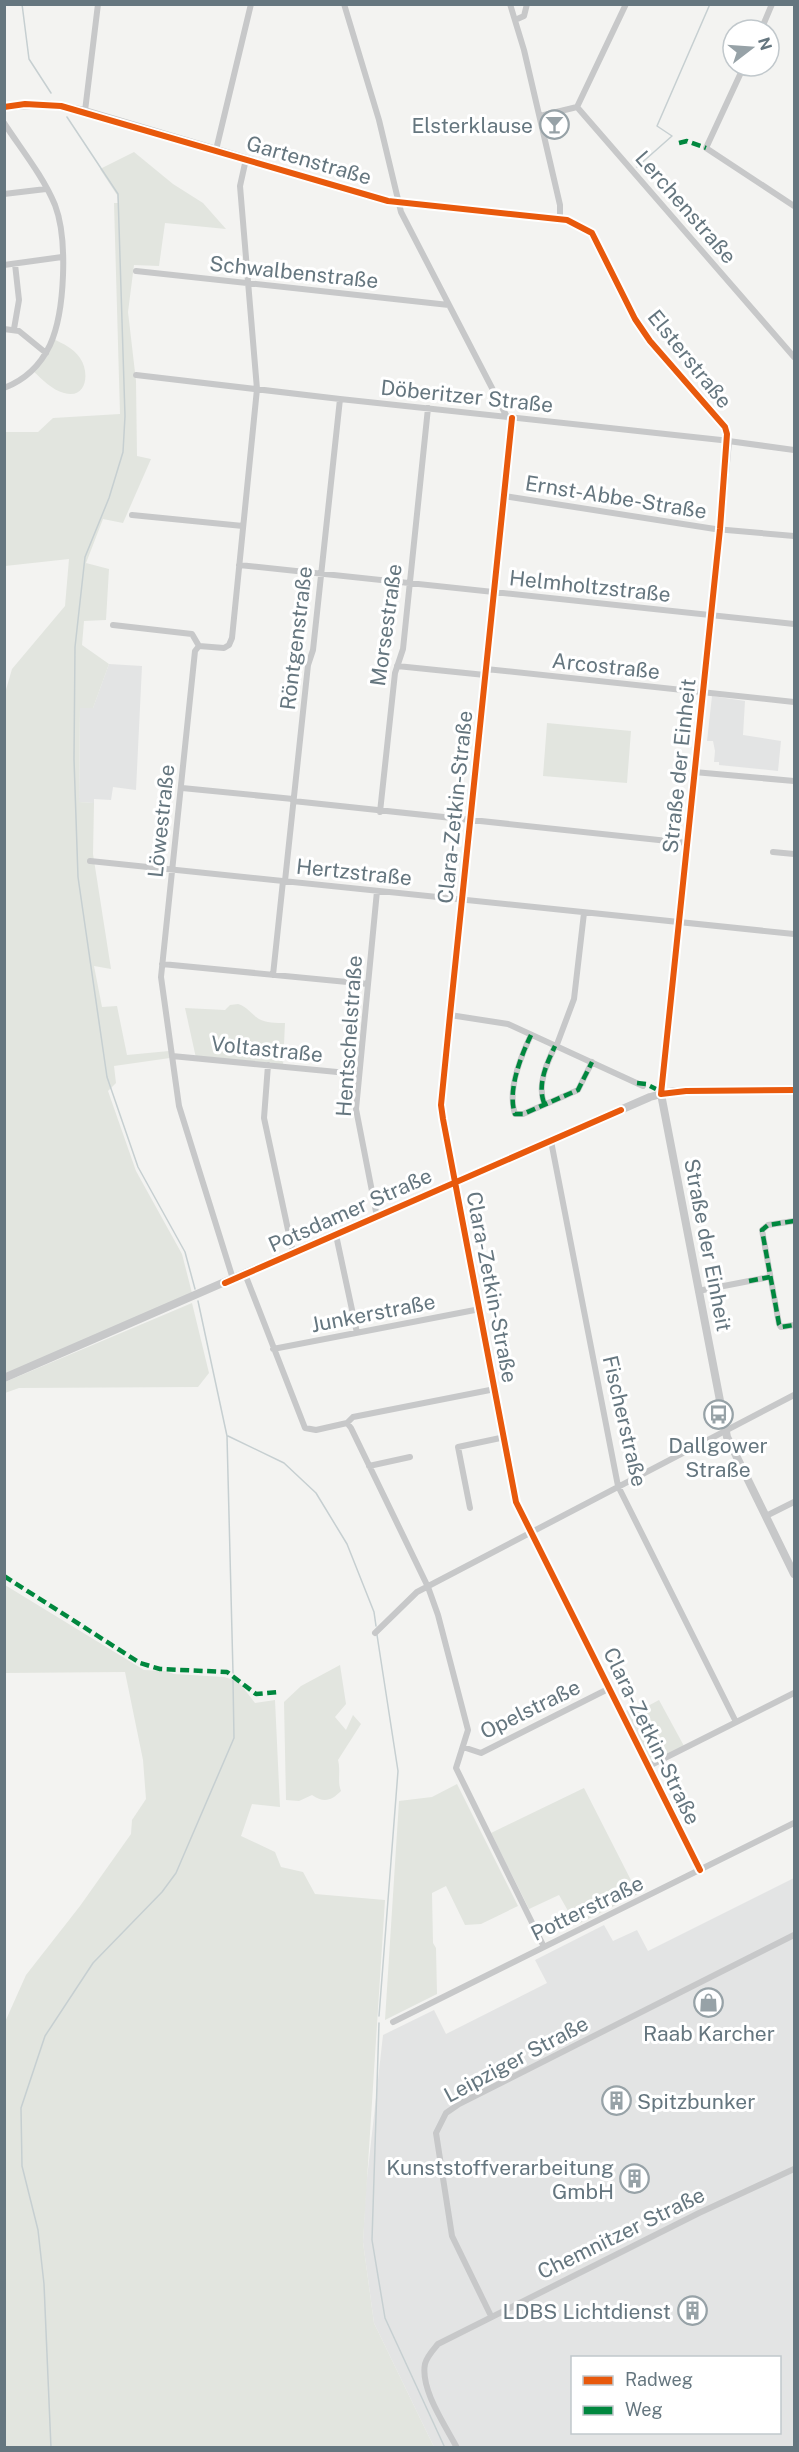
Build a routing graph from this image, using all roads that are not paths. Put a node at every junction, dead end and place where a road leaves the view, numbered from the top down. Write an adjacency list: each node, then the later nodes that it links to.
1 (98, 4): 13 (street)
2 (251, 4): 16 (street)
3 (344, 4): 20 (street)
4 (510, 4): 9 (street)
5 (527, 4): 9 (street)
6 (626, 4): 12 (street)
7 (772, 4): 8 (street)
8 (766, 18)
9 (515, 20): 14 (street)
10 (738, 78): 21 (street)
11 (4, 107): 13 (street, Gartenstraße)
12 (576, 107): 14 (street); 32 (street, Lerchenstraße)
13 (85, 111): 16 (street, Gartenstraße)
14 (540, 116): 22 (street)
15 (4, 123): 18 (street)
16 (216, 150): 17 (street, Gartenstraße)
17 (246, 159): 20 (street, Gartenstraße); 27 (street)
18 (46, 189): 19 (street); 23 (street)
19 (4, 194)
20 (397, 202): 22 (street, Gartenstraße); 28 (street)
21 (795, 206)
22 (560, 218): 39 (street, Elsterstraße)
23 (62, 257): 24 (street); 31 (street)
24 (15, 264): 25 (street); 30 (street)
25 (4, 265)
26 (136, 272): 27 (street, Schwalbenstraße)
27 (248, 284): 28 (street, Schwalbenstraße); 35 (street)
28 (449, 306): 38 (street)
29 (4, 329): 30 (street)
30 (14, 329): 31 (street)
31 (46, 353): 34 (street)
32 (795, 357)
33 (136, 375): 35 (street, Döberitzer Straße)
34 (4, 388)
35 (257, 389): 36 (street, Döberitzer Straße); 43 (street)
36 (340, 399): 37 (street, Döberitzer Straße); 47 (street, Röntgenstraße)
37 (428, 408): 38 (street, Döberitzer Straße); 48 (street, Morsestraße)
38 (509, 418): 39 (street, Döberitzer Straße); 41 (street, Clara-Zetkin-Straße)
39 (728, 441): 40 (street, Döberitzer Straße); 44 (street, Straße der Einheit)
40 (795, 450)
41 (504, 496): 44 (street, Ernst-Abbe-Straße); 49 (street, Clara-Zetkin-Straße)
42 (132, 514): 43 (street)
43 (243, 526): 46 (street)
44 (720, 529): 45 (street, Ernst-Abbe-Straße); 50 (street, Straße der Einheit)
45 (795, 536)
46 (239, 565): 47 (street, Helmholtzstraße); 53 (street)
47 (321, 574): 48 (street, Helmholtzstraße); 61 (street, Röntgenstraße)
48 (410, 582): 49 (street, Helmholtzstraße); 54 (street, Morsestraße)
49 (494, 592): 50 (street, Helmholtzstraße); 55 (street, Clara-Zetkin-Straße)
50 (710, 615): 51 (street, Helmholtzstraße); 56 (street, Straße der Einheit)
51 (795, 624)
52 (113, 625): 53 (street)
53 (199, 645): 60 (street, Löwestraße)
54 (397, 666): 55 (street, Arcostraße); 62 (street, Morsestraße)
55 (485, 672): 56 (street, Arcostraße); 63 (street, Clara-Zetkin-Straße)
56 (703, 693): 57 (street, Arcostraße); 58 (street, Straße der Einheit)
57 (795, 702)
58 (694, 772): 59 (street); 64 (street, Straße der Einheit)
59 (795, 781)
60 (182, 788): 61 (street); 68 (street, Löwestraße)
61 (293, 800): 62 (street); 69 (street, Röntgenstraße)
62 (380, 812): 63 (street)
63 (470, 821): 64 (street); 71 (street, Clara-Zetkin-Straße)
64 (687, 843): 73 (street, Straße der Einheit)
65 (773, 852): 66 (street)
66 (795, 854)
67 (90, 861): 68 (street, Hertzstraße)
68 (172, 870): 69 (street, Hertzstraße); 75 (street, Löwestraße)
69 (284, 881): 70 (street, Hertzstraße); 76 (street, Röntgenstraße)
70 (377, 891): 71 (street, Hertzstraße); 77 (street, Hentschelstraße)
71 (462, 900): 72 (street, Hertzstraße); 78 (street, Clara-Zetkin-Straße)
72 (584, 913): 73 (street, Hertzstraße); 80 (street)
73 (680, 922): 74 (street, Hertzstraße); 87 (street, Straße der Einheit)
74 (795, 934)
75 (162, 964): 76 (street); 81 (street, Löwestraße)
76 (273, 975): 77 (street)
77 (368, 984): 84 (street, Hentschelstraße)
78 (450, 1015): 79 (street); 90 (street, Clara-Zetkin-Straße)
79 (531, 1035): 80 (street); 88 (street)
80 (555, 1046): 82 (street); 88 (street)
81 (172, 1056): 83 (street, Voltastraße); 97 (street, Löwestraße)
82 (592, 1062): 85 (street); 88 (street)
83 (268, 1065): 84 (street, Voltastraße); 94 (street)
84 (358, 1074): 91 (street, Hentschelstraße)
85 (643, 1086)
86 (795, 1090): 87 (street, Potsdamer Straße)
87 (661, 1094): 89 (street, Potsdamer Straße); 98 (street, Straße der Einheit)
88 (544, 1103)
89 (551, 1141): 90 (street, Potsdamer Straße); 111 (street, Fischerstraße)
90 (455, 1182): 91 (street, Potsdamer Straße); 99 (street, Clara-Zetkin-Straße)
91 (377, 1217): 93 (street, Potsdamer Straße)
92 (795, 1221): 96 (street)
93 (336, 1235): 94 (street, Potsdamer Straße); 101 (street)
94 (293, 1254): 95 (street, Potsdamer Straße)
95 (245, 1274): 97 (street, Potsdamer Straße); 102 (street)
96 (770, 1277): 98 (street); 100 (street)
97 (233, 1280): 103 (street, Potsdamer Straße)
98 (698, 1291): 107 (street, Straße der Einheit)
99 (480, 1309): 101 (street, Junkerstraße); 104 (street, Clara-Zetkin-Straße)
100 (795, 1325)
101 (357, 1333): 102 (street, Junkerstraße)
102 (273, 1349): 106 (street)
103 (4, 1378)
104 (495, 1389): 106 (street); 108 (street, Clara-Zetkin-Straße)
105 (795, 1395): 107 (street)
106 (347, 1424): 110 (street)
107 (725, 1430): 111 (street); 114 (street, Straße der Einheit)
108 (504, 1437): 113 (street); 115 (street, Clara-Zetkin-Straße)
109 (410, 1457): 110 (street)
110 (369, 1466): 117 (street)
111 (618, 1486): 115 (street); 121 (street, Fischerstraße)
112 (795, 1502): 114 (street)
113 (470, 1508)
114 (766, 1516): 116 (street, Straße der Einheit)
115 (530, 1532): 117 (street); 119 (street, Clara-Zetkin-Straße)
116 (795, 1574)
117 (428, 1587): 118 (street); 122 (street)
118 (375, 1632)
119 (610, 1688): 122 (street, Opelstraße); 123 (street, Clara-Zetkin-Straße)
120 (795, 1693): 121 (street)
121 (736, 1722): 123 (street)
122 (463, 1747): 127 (street)
123 (649, 1767): 125 (street, Clara-Zetkin-Straße)
124 (795, 1823): 125 (street, Potterstraße)
125 (700, 1870): 127 (street, Potterstraße)
126 (795, 1935): 130 (street, Leipziger Straße)
127 (544, 1947): 128 (street, Potterstraße)
128 (393, 2022)
129 (795, 2169): 130 (street, Chemnitzer Straße)
130 (491, 2316): 131 (street, Chemnitzer Straße)
131 (457, 2448)

